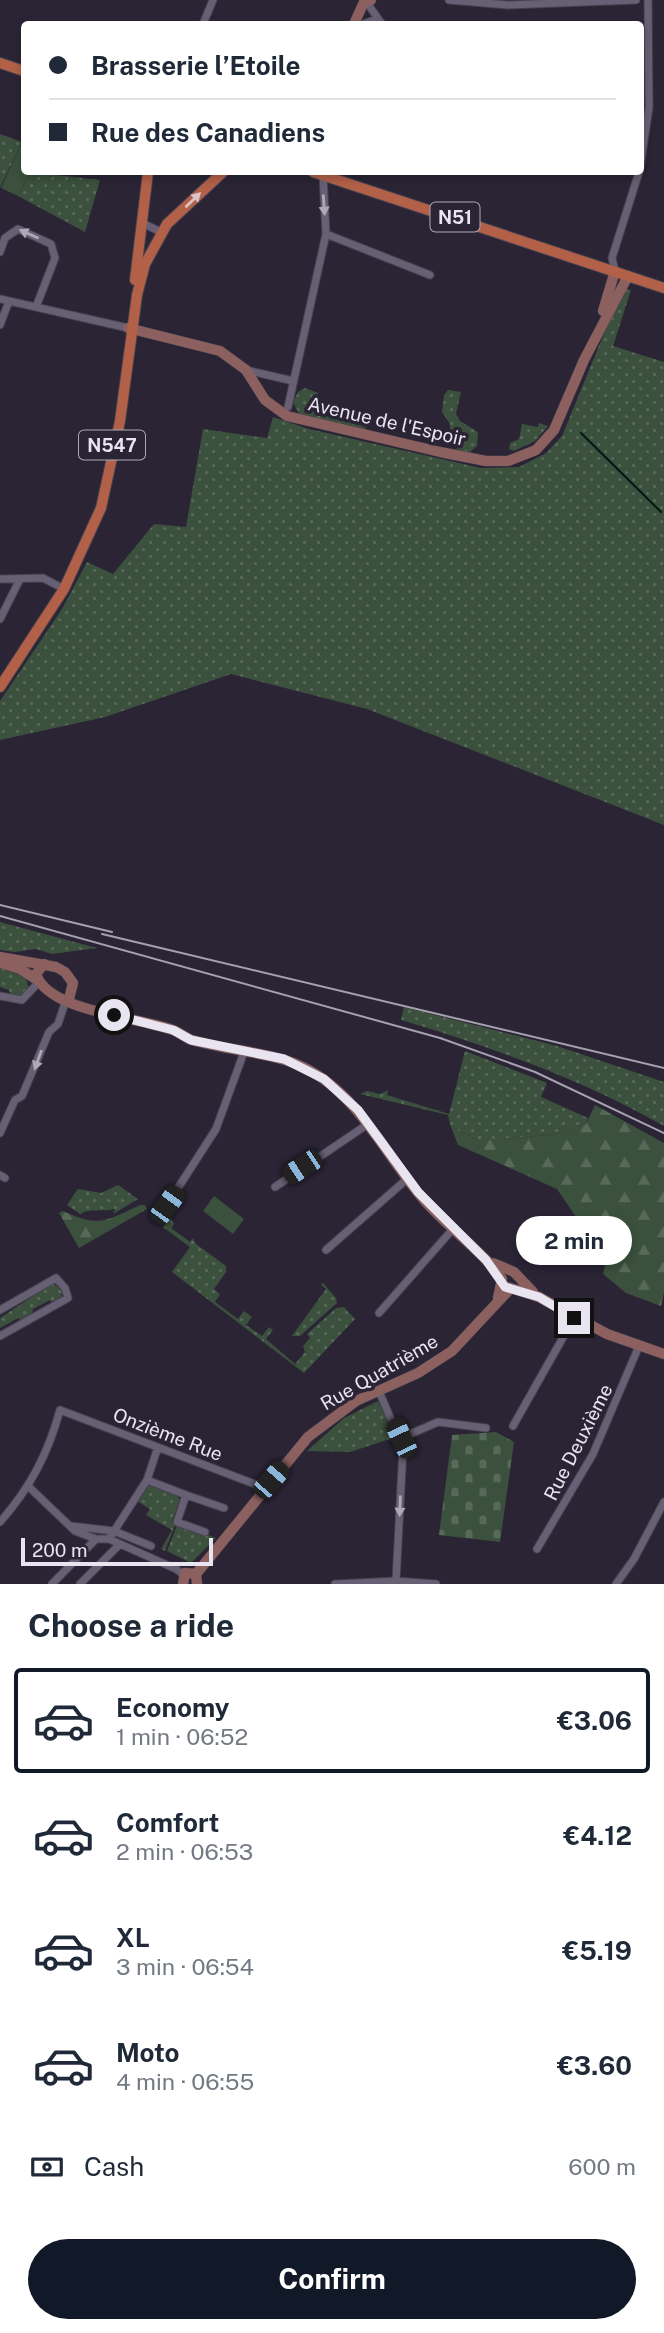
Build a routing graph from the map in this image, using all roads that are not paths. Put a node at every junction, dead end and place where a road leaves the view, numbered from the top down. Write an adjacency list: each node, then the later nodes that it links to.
1 (213, 0): 6 (street)
2 (449, 0): 3 (street)
3 (636, 0)
4 (648, 0): 11 (street)
5 (366, 1): 7 (street); 8 (street)
6 (204, 21)
7 (356, 21)
8 (378, 21)
9 (0, 63): 10 (main road)
10 (21, 70)
11 (644, 142)
12 (148, 175): 19 (main road, N547)
13 (220, 175): 20 (main road, N547, one-way to 13)
14 (323, 175): 21 (street, one-way to 21)
15 (329, 175): 18 (main road, N51)
16 (336, 175): 18 (main road, N51)
17 (638, 175): 23 (street)
18 (383, 192): 23 (main road, N51)
19 (142, 223): 20 (street); 31 (main road, N547)
20 (161, 232): 31 (main road, N547)
21 (326, 234): 24 (street); 34 (street)
22 (0, 252): 29 (street, one-way to 22)
23 (615, 271): 25 (main road, N51); 32 (street)
24 (430, 275)
25 (628, 276): 26 (main road, N51); 32 (street)
26 (664, 288)
27 (0, 299): 28 (street)
28 (9, 302): 29 (street); 30 (street)
29 (36, 307): 31 (street)
30 (0, 325)
31 (131, 329): 33 (street, Avenue de l'Espoir); 38 (main road, N547)
32 (596, 335): 33 (street, Avenue de l'Espoir)
33 (246, 370): 34 (street)
34 (293, 381): 35 (street)
35 (288, 407)
36 (0, 579): 37 (street)
37 (20, 579): 38 (street); 39 (street)
38 (61, 587): 40 (main road, N547); 41 (main road, N547)
39 (0, 619)
40 (0, 677)
41 (0, 687)
42 (0, 957): 44 (street)
43 (0, 963): 45 (street)
44 (44, 964): 45 (street); 47 (street)
45 (39, 982): 46 (street); 47 (street)
46 (0, 996)
47 (67, 999): 48 (street); 50 (street, one-way to 50)
48 (244, 1052): 49 (street); 53 (street)
49 (368, 1124): 51 (street); 52 (street)
50 (0, 1133)
51 (407, 1179): 54 (street); 55 (street)
52 (275, 1187)
53 (167, 1205)
54 (452, 1230): 56 (street); 59 (street)
55 (326, 1251)
56 (507, 1282): 57 (street); 57 (street); 64 (street, Rue Quatrième)
57 (539, 1297): 60 (street)
58 (0, 1310): 61 (street)
59 (379, 1313)
60 (574, 1318): 62 (street); 65 (street)
61 (0, 1336)
62 (639, 1346): 63 (street); 83 (street, Rue Deuxième)
63 (664, 1354)
64 (379, 1391): 67 (street); 71 (street, Rue Quatrième)
65 (513, 1426)
66 (486, 1428): 67 (street)
67 (401, 1438): 86 (street, one-way to 86)
68 (158, 1447): 69 (street); 70 (street, Onzième Rue); 71 (street, Onzième Rue)
69 (147, 1480): 72 (street); 77 (street)
70 (29, 1488): 75 (street); 76 (street)
71 (265, 1488): 85 (street, Rue Quatrième)
72 (186, 1495): 74 (street); 78 (street)
73 (664, 1502): 91 (street)
74 (225, 1508)
75 (0, 1522)
76 (68, 1525): 77 (street); 79 (street)
77 (114, 1531): 80 (street); 82 (street)
78 (205, 1532)
79 (96, 1539): 80 (street); 87 (street)
80 (109, 1539): 81 (street)
81 (120, 1544): 84 (street); 88 (street)
82 (151, 1546)
83 (537, 1549)
84 (183, 1579): 85 (street)
85 (197, 1579)
86 (396, 1580): 89 (street); 90 (street)
87 (52, 1584)
88 (80, 1584)
89 (335, 1584)
90 (436, 1584)
91 (616, 1584)

